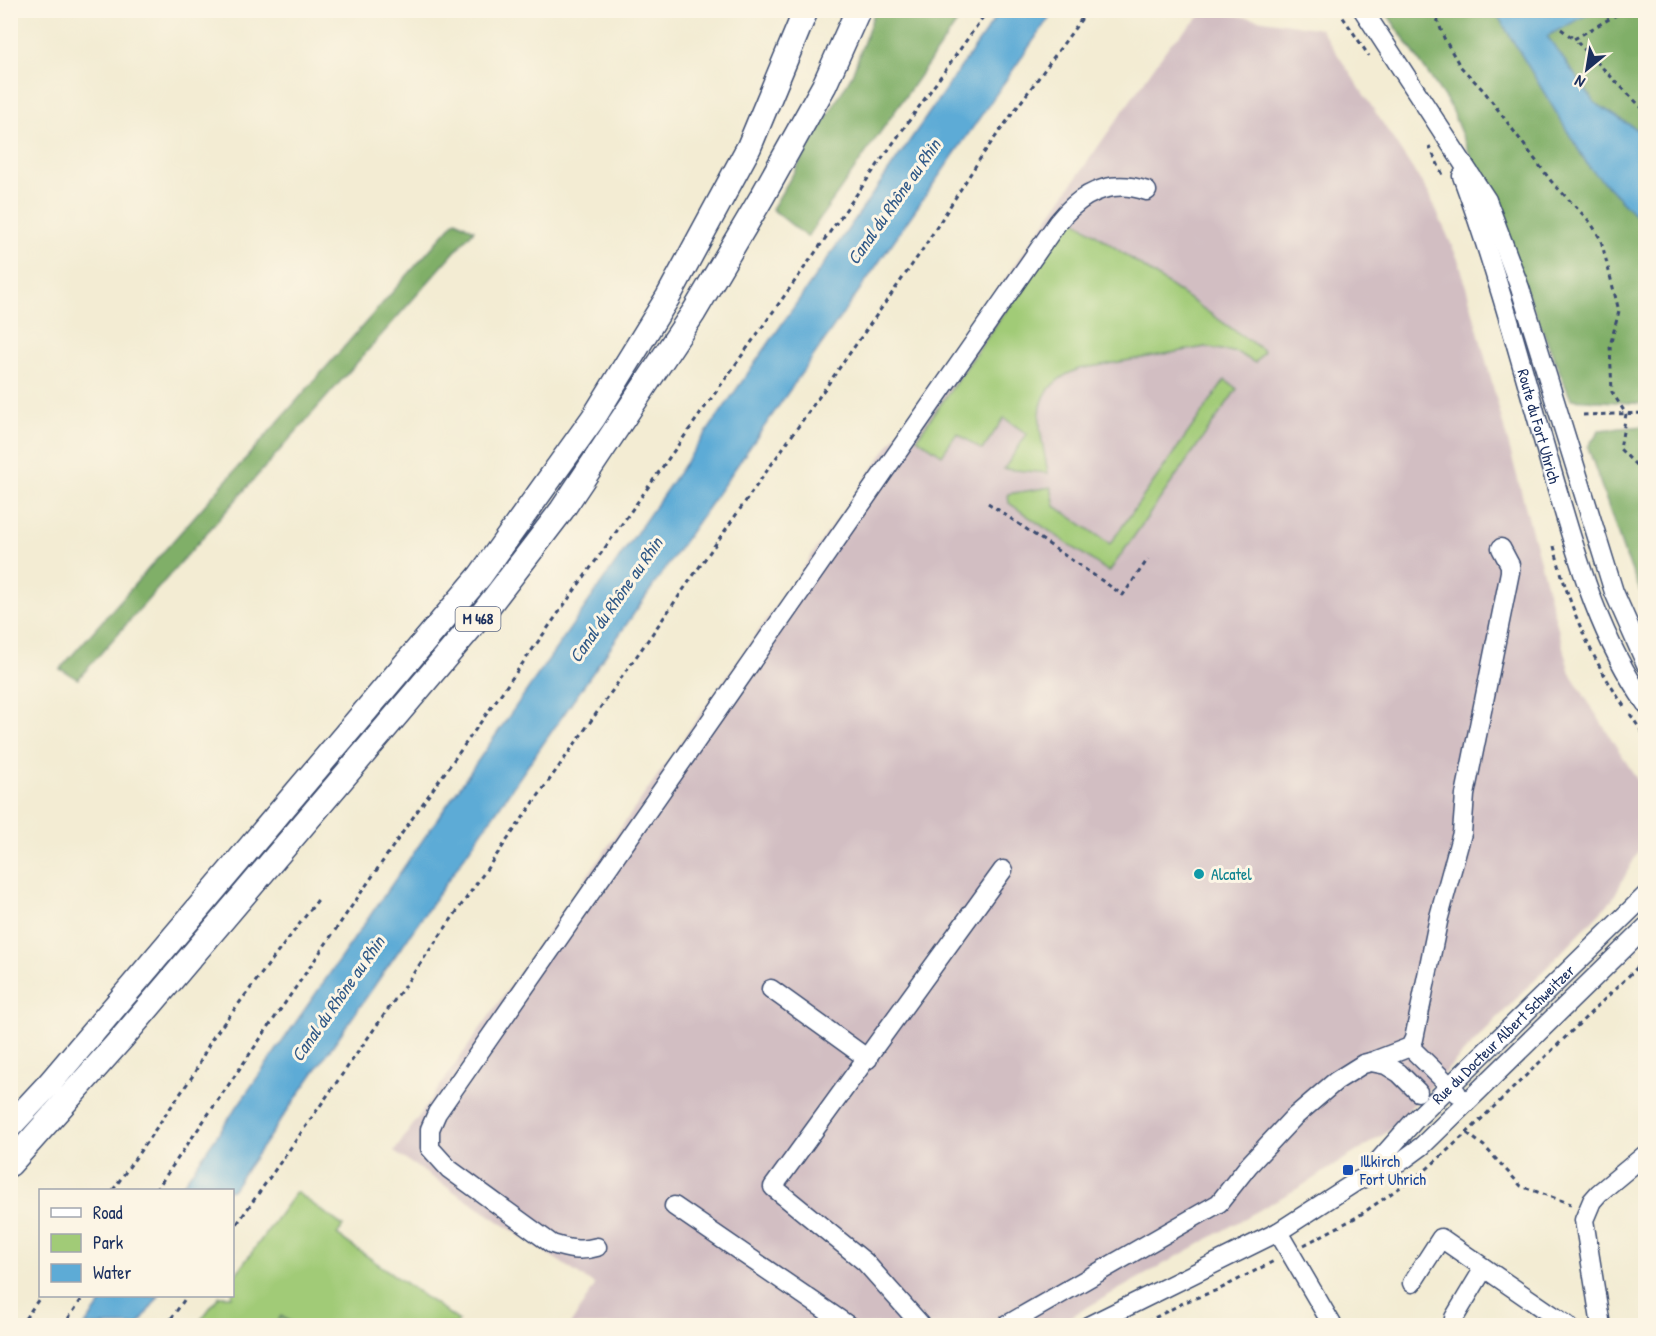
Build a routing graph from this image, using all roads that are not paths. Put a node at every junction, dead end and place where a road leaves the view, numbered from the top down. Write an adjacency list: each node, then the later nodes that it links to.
1 (807, 10): 19 (main road, M 468)
2 (858, 10): 21 (main road, M 468)
3 (1363, 10): 4 (street, Route du Fort Uhrich)
4 (1450, 143): 7 (street, Route du Fort Uhrich); 8 (street, Route du Fort Uhrich)
5 (1147, 191): 25 (street)
6 (1501, 548): 13 (street)
7 (1646, 664)
8 (1646, 704)
9 (1003, 870): 14 (street)
10 (1646, 895): 16 (street, Rue du Docteur Albert Schweitzer)
11 (1646, 927): 18 (street, Rue du Docteur Albert Schweitzer)
12 (771, 989): 14 (street)
13 (1410, 1047): 15 (street); 16 (street)
14 (868, 1059): 30 (street)
15 (1371, 1062): 17 (street); 31 (street)
16 (1450, 1086): 18 (street); 22 (street, Rue du Docteur Albert Schweitzer)
17 (1418, 1092)
18 (1467, 1102): 22 (street, Rue du Docteur Albert Schweitzer)
19 (10, 1126)
20 (1646, 1154): 35 (street)
21 (10, 1164)
22 (1365, 1177): 24 (street, Rue du Docteur Albert Schweitzer)
23 (674, 1206): 29 (street)
24 (1278, 1232): 32 (street, Rue du Docteur Albert Schweitzer); 33 (street)
25 (597, 1247)
26 (1484, 1268): 27 (street); 28 (street); 34 (street)
27 (1412, 1283)
28 (1454, 1318)
29 (849, 1326)
30 (922, 1326)
31 (1005, 1326)
32 (1088, 1326)
33 (1333, 1326)
34 (1568, 1326)
35 (1601, 1326)

